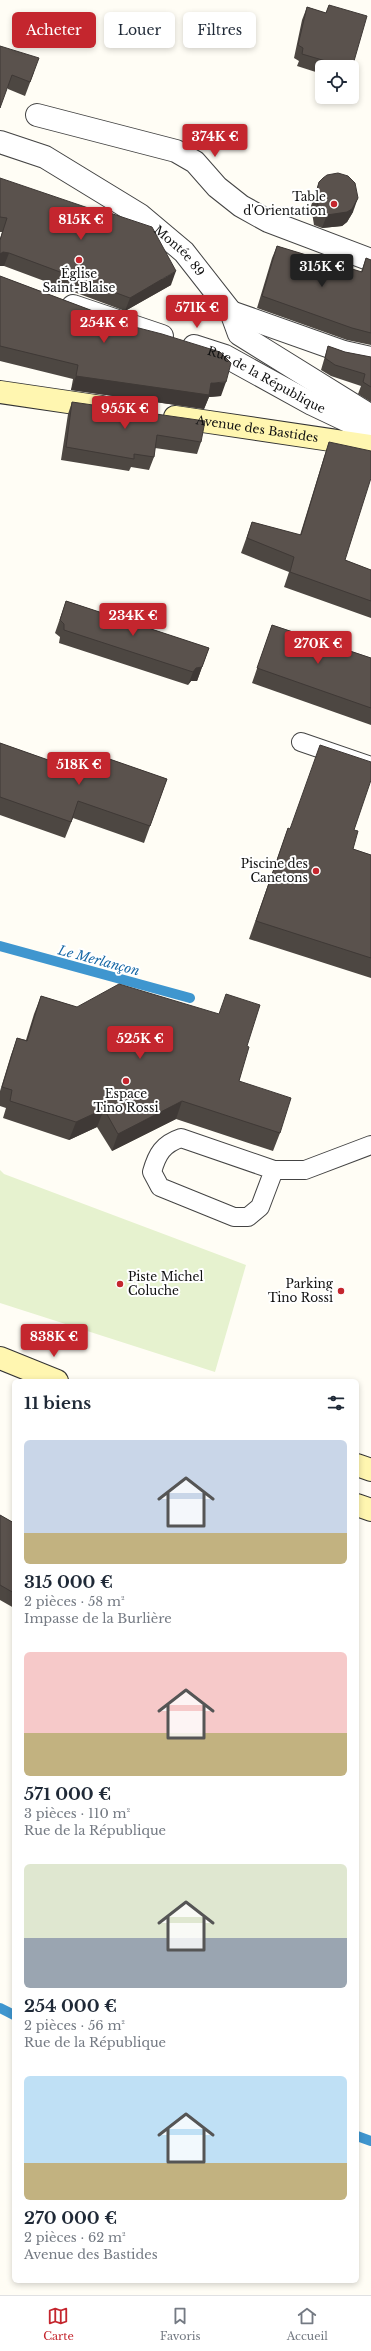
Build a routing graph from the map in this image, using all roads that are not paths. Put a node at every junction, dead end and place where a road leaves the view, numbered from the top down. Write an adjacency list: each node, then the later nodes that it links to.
1 (37, 115): 3 (street)
2 (0, 142): 5 (street, Montée 89)
3 (371, 260)
4 (57, 300): 11 (street, Rue de la République)
5 (231, 312): 6 (street); 10 (street, Montée 89)
6 (371, 358)
7 (0, 392): 8 (street)
8 (118, 409)
9 (158, 415): 12 (street, Avenue des Bastides)
10 (371, 416)
11 (371, 432)
12 (371, 446)
13 (301, 742): 14 (lane)
14 (371, 766)
15 (371, 1145): 16 (lane)
16 (274, 1170): 16 (lane)
17 (0, 1358): 18 (street)
18 (26, 1368): 19 (street); 20 (street)
19 (52, 1379)
20 (66, 1379)
21 (359, 1466): 22 (street)
22 (371, 1470)
23 (359, 1506): 24 (street)
24 (371, 1510)

